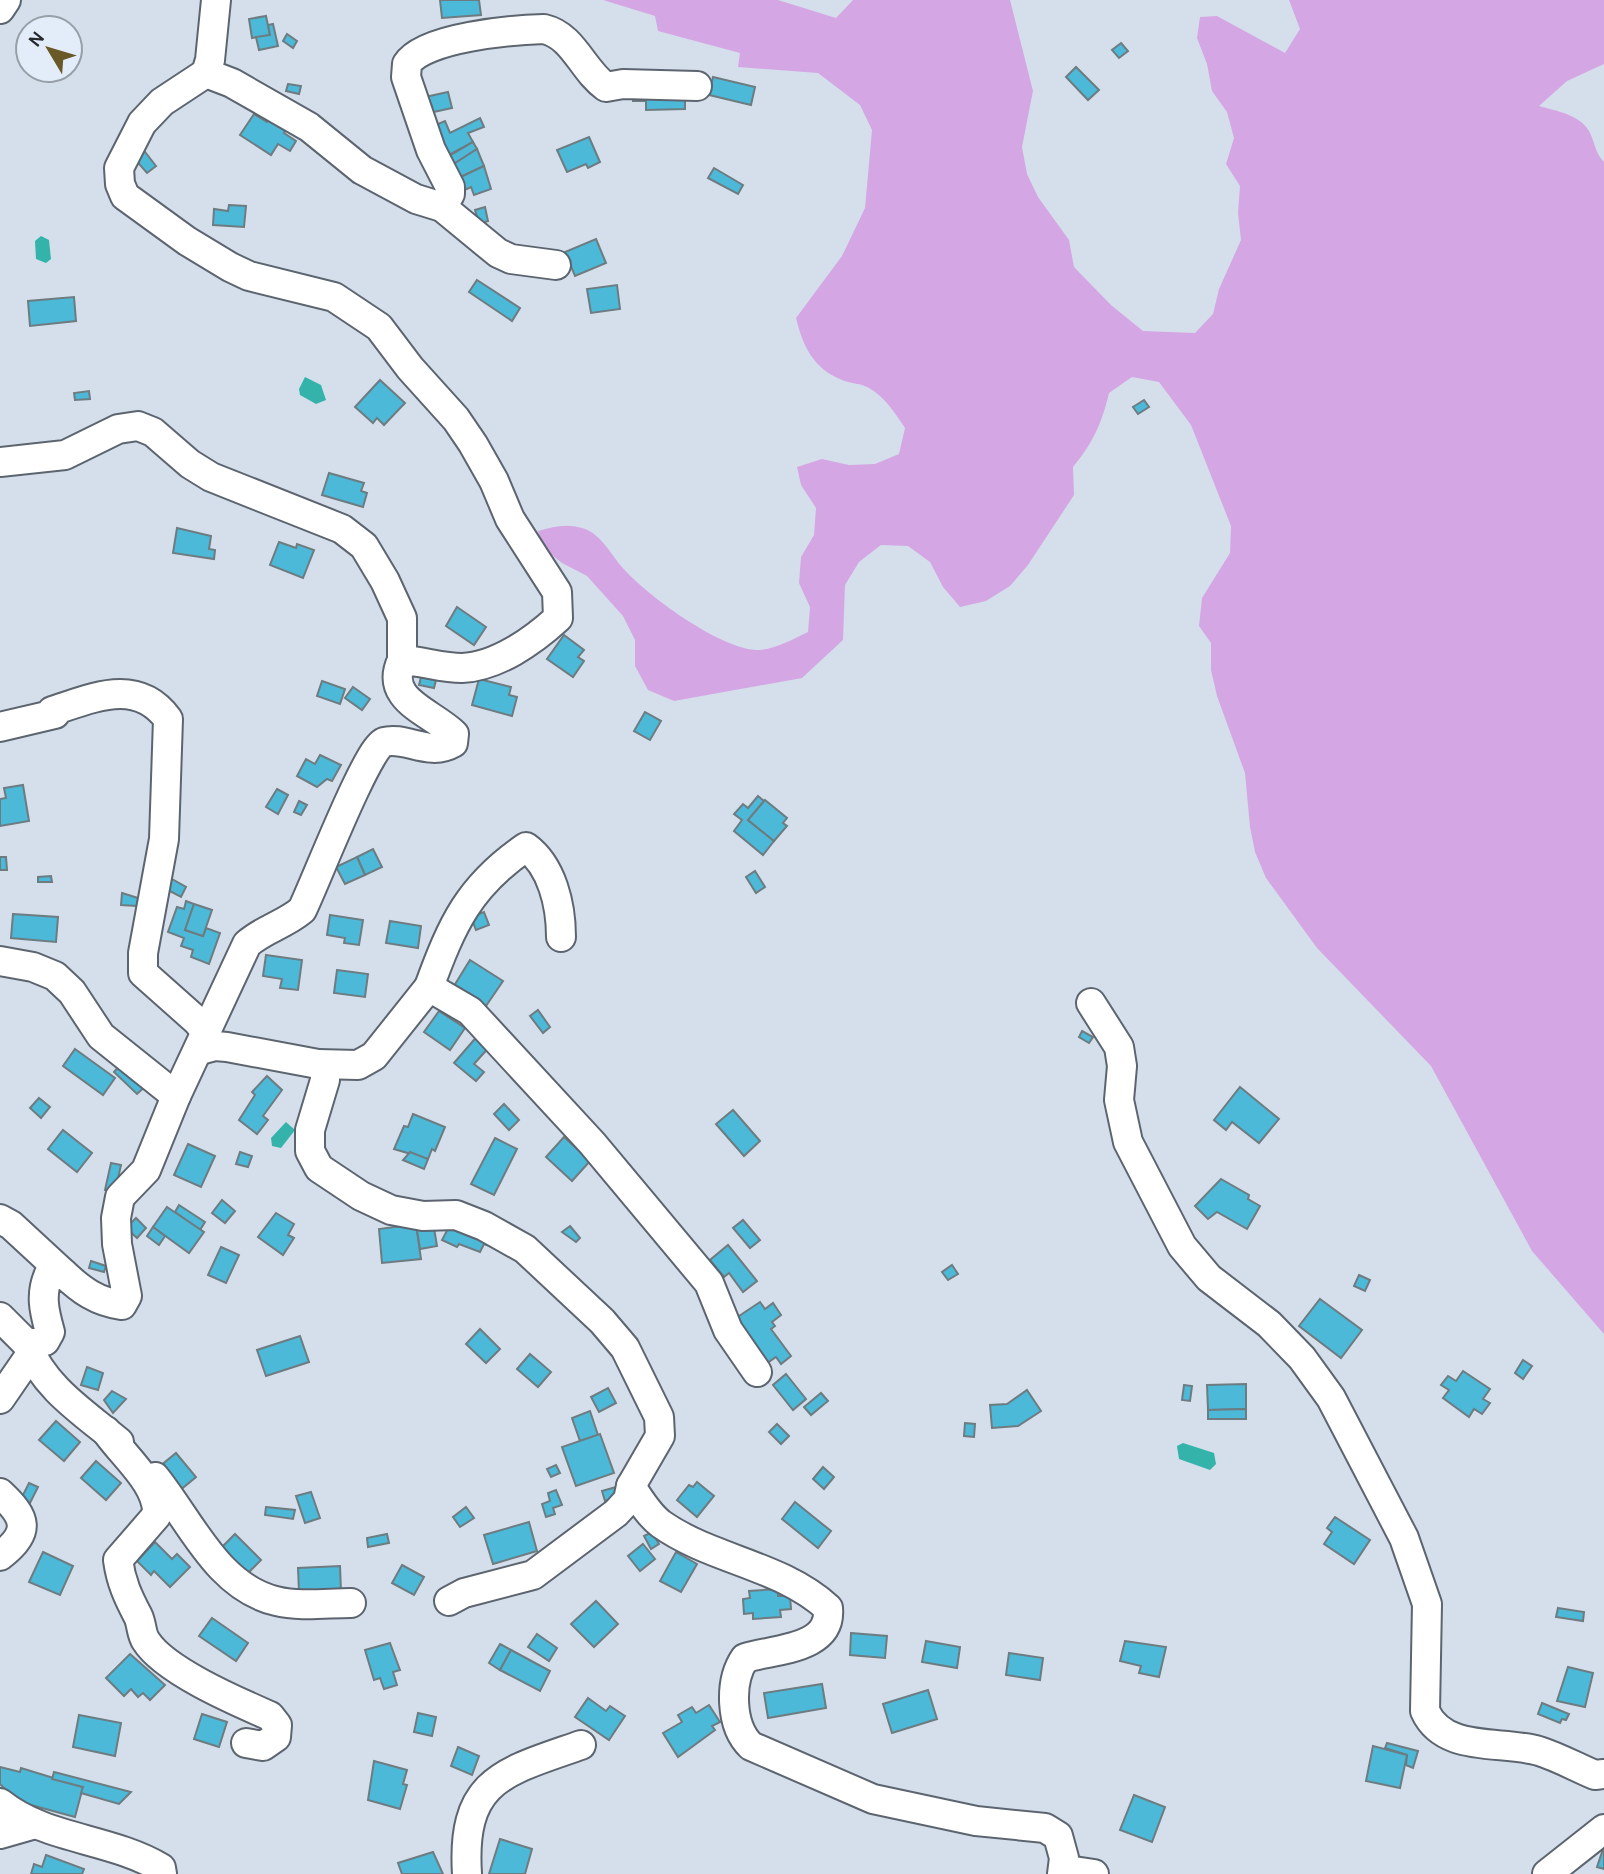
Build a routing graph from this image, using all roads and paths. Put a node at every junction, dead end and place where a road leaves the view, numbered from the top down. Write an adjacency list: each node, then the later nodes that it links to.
1 (6, 0): 3 (street)
2 (216, 0): 4 (street)
3 (0, 9)
4 (206, 73): 6 (street); 9 (street)
5 (697, 86): 6 (street)
6 (442, 206): 7 (street)
7 (556, 265)
8 (0, 462): 9 (street)
9 (402, 660): 15 (street)
10 (0, 727): 15 (street)
11 (561, 937): 13 (street)
12 (0, 961): 17 (street)
13 (429, 987): 16 (street); 22 (street)
14 (1091, 1003): 32 (street)
15 (203, 1042): 16 (street); 17 (street)
16 (318, 1064): 25 (street)
17 (176, 1096): 19 (street)
18 (0, 1219): 19 (street)
19 (63, 1273): 21 (street)
20 (0, 1317): 21 (street)
21 (29, 1349): 23 (street); 24 (street)
22 (757, 1372)
23 (0, 1399)
24 (106, 1431): 29 (street); 30 (street)
25 (631, 1486): 28 (street); 39 (street)
26 (0, 1493): 27 (street)
27 (0, 1556)
28 (449, 1601)
29 (352, 1603)
30 (246, 1743)
31 (582, 1745): 38 (street)
32 (1604, 1774)
33 (0, 1803): 34 (street)
34 (35, 1824): 36 (street); 37 (street)
35 (1604, 1829): 42 (street)
36 (0, 1835)
37 (162, 1874)
38 (467, 1874)
39 (1062, 1874)
40 (1069, 1874): 41 (street)
41 (1094, 1874)
42 (1547, 1874)

